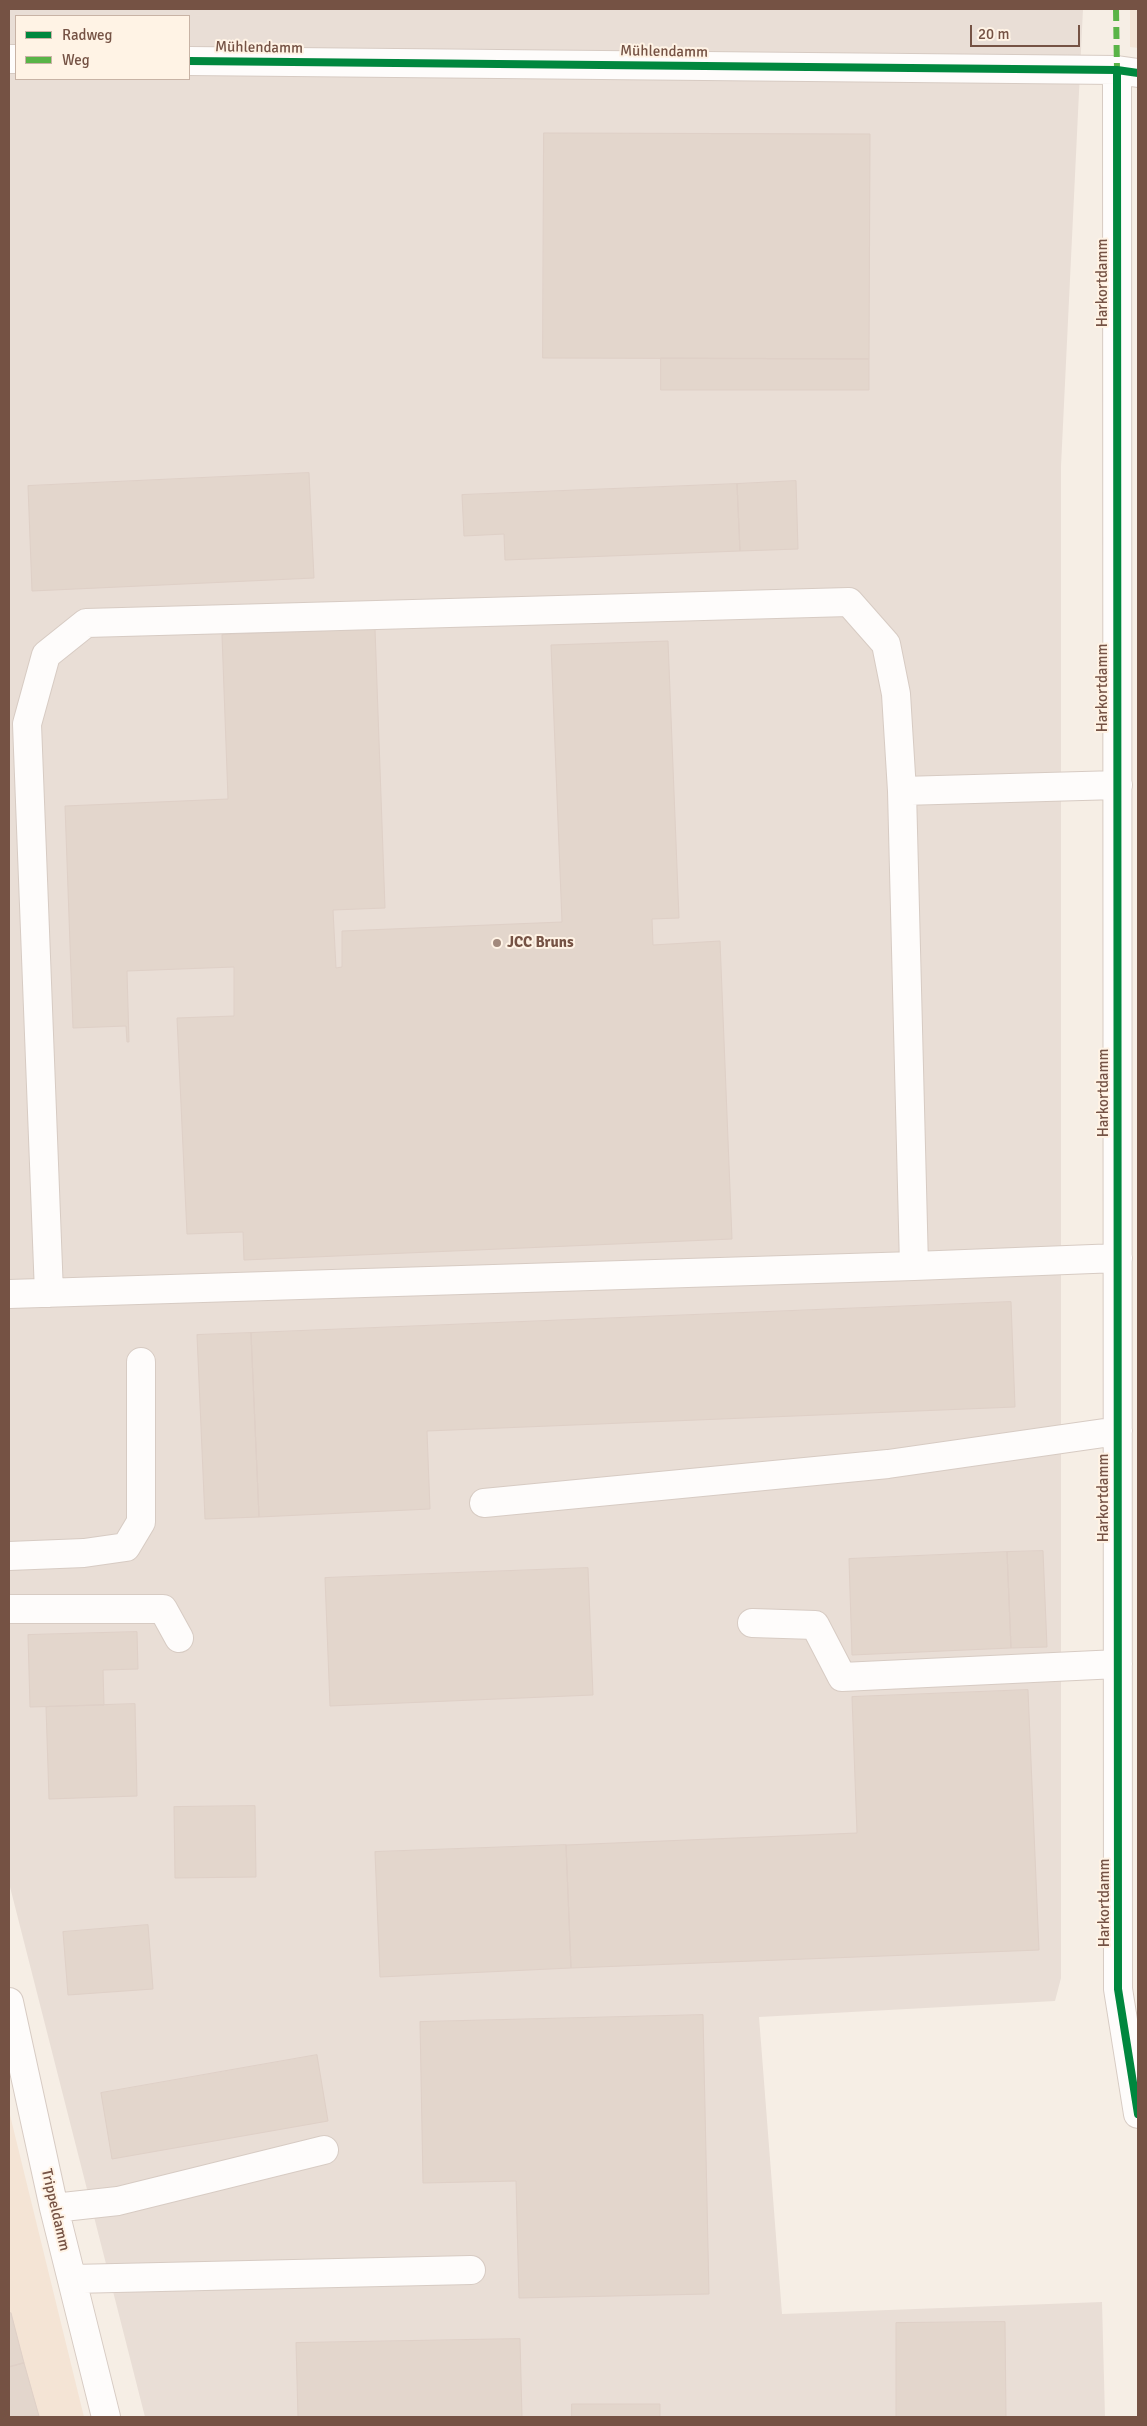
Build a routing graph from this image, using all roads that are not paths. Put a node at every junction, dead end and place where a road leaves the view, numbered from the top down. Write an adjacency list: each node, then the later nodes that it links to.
1 (190, 61): 2 (street, Mühlendamm)
2 (1127, 71): 3 (street, Harkortdamm)
3 (1128, 429): 4 (street, Harkortdamm)
4 (1128, 687): 5 (street, Harkortdamm)
5 (1118, 785): 6 (street); 7 (street, Harkortdamm)
6 (902, 791): 9 (street); 10 (street)
7 (1128, 1086): 8 (street, Harkortdamm)
8 (1118, 1258): 9 (street); 13 (street, Harkortdamm)
9 (914, 1266): 10 (street)
10 (49, 1293): 11 (street)
11 (9, 1294)
12 (141, 1362): 15 (street)
13 (1118, 1430): 14 (street); 19 (street, Harkortdamm)
14 (484, 1502)
15 (9, 1556)
16 (9, 1609): 18 (street)
17 (752, 1623): 19 (street)
18 (179, 1638)
19 (1118, 1664): 20 (street, Harkortdamm)
20 (1128, 1914): 22 (street, Harkortdamm)
21 (9, 2002): 24 (street, Trippeldamm)
22 (1138, 2114)
23 (324, 2150): 24 (street)
24 (54, 2208): 26 (street, Trippeldamm)
25 (471, 2270): 26 (street)
26 (72, 2279): 27 (street, Trippeldamm)
27 (106, 2417)

